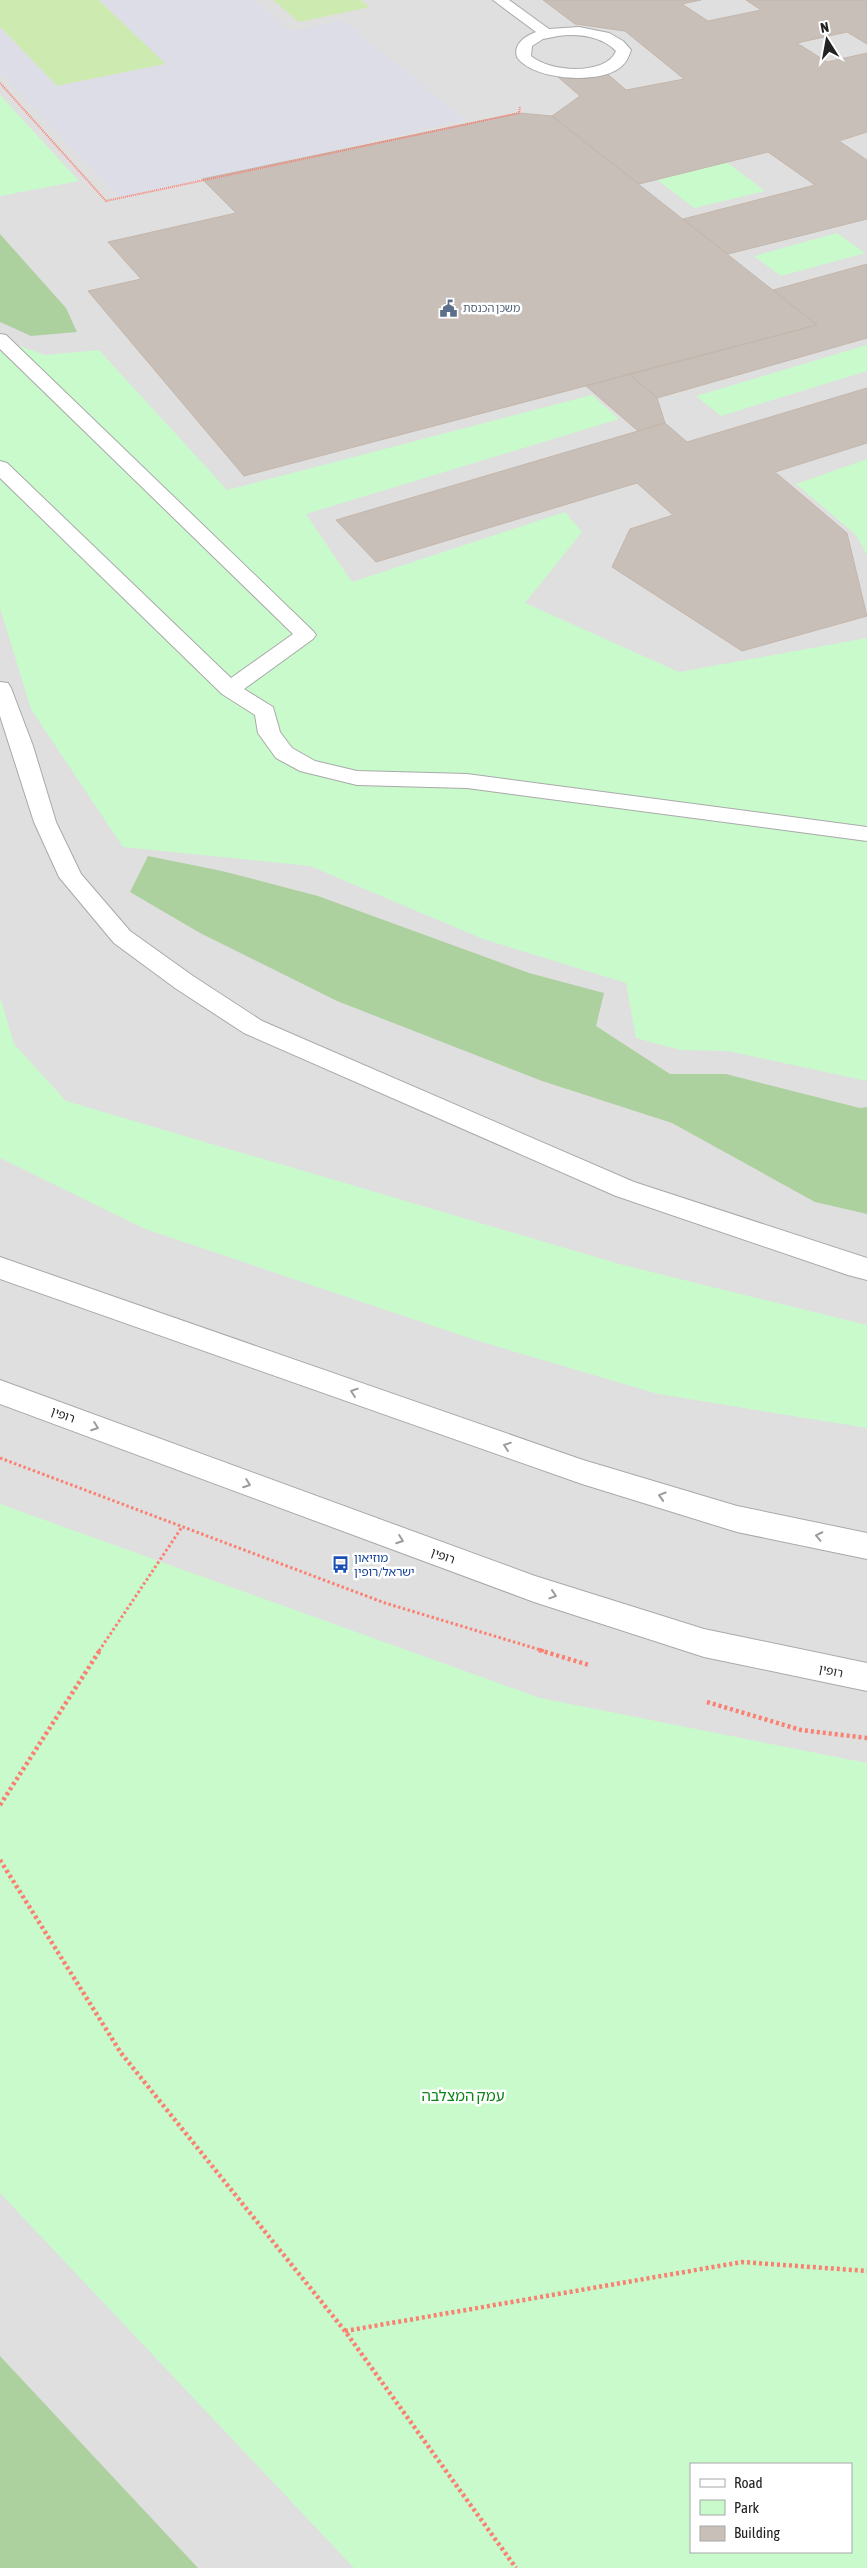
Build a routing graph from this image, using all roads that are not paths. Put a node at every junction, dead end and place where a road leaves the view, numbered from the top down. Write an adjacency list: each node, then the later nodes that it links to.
1 (500, 0): 2 (street)
2 (547, 34): 2 (street)
3 (0, 340): 6 (street)
4 (0, 468): 6 (street)
5 (0, 688): 9 (street)
6 (230, 689): 7 (street)
7 (867, 834)
8 (0, 1268): 11 (street, one-way to 8)
9 (867, 1269)
10 (0, 1392): 12 (street, רופין, one-way to 12)
11 (867, 1546)
12 (867, 1677)

